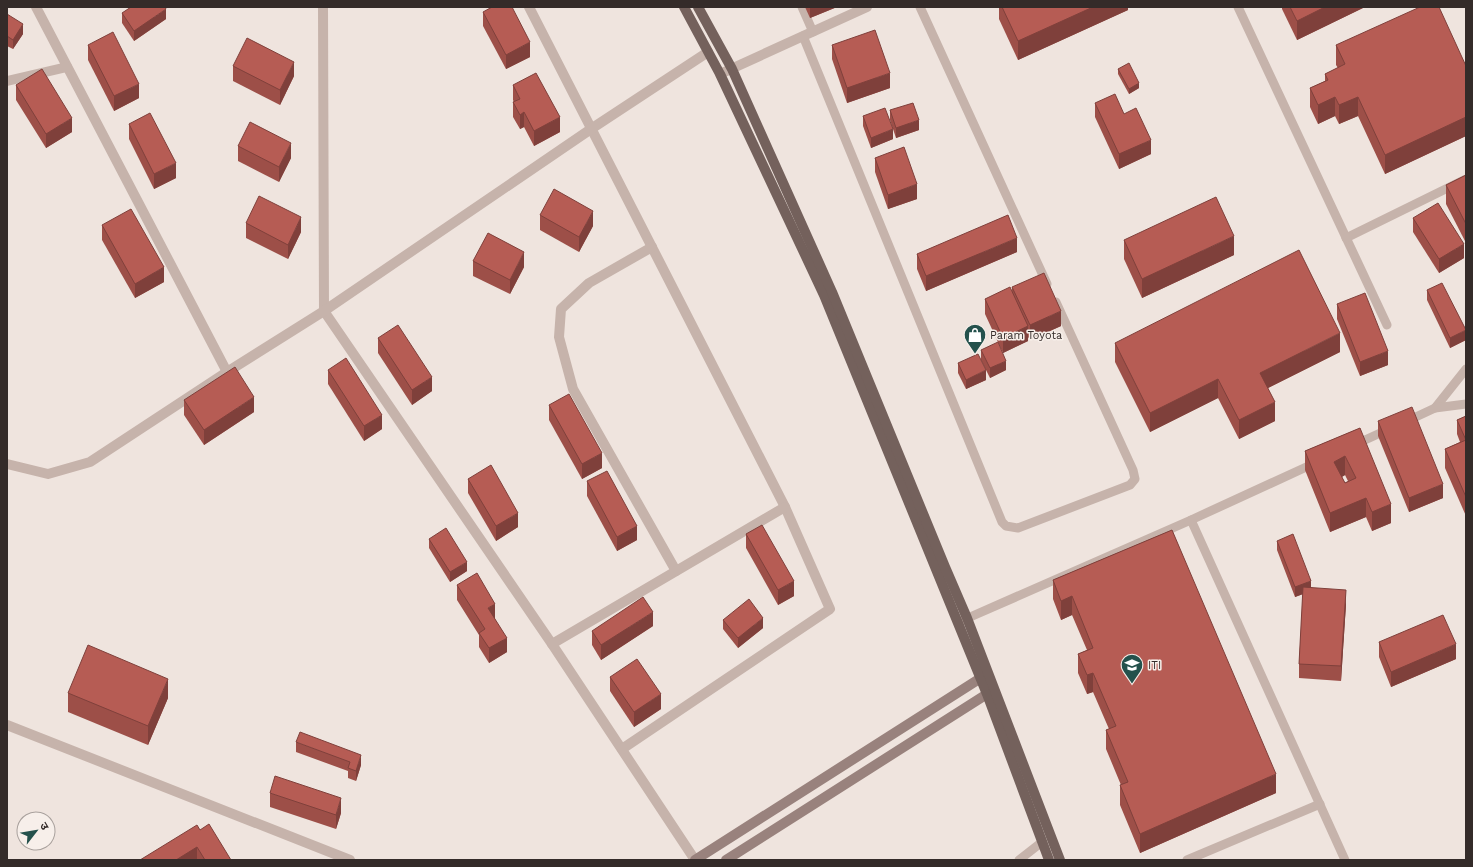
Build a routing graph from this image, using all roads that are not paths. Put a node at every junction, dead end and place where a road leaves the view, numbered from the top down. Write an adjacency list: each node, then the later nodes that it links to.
1 (36, 7): 13 (street)
2 (323, 7): 21 (street)
3 (529, 7): 17 (street)
4 (684, 7): 12 (main road)
5 (698, 7): 14 (main road)
6 (802, 7): 10 (lane)
7 (867, 7): 10 (street)
8 (920, 7): 11 (lane)
9 (1238, 7): 19 (lane)
10 (813, 32): 11 (street)
11 (803, 36): 14 (street)
12 (708, 52): 15 (main road); 17 (street)
13 (67, 67): 16 (street); 24 (street)
14 (732, 69): 15 (street); 33 (main road)
15 (720, 74): 34 (main road)
16 (7, 81)
17 (591, 129): 20 (street); 21 (street)
18 (1466, 179): 19 (lane)
19 (1346, 238): 22 (lane)
20 (652, 247): 30 (street); 32 (street)
21 (324, 311): 24 (street); 35 (street)
22 (1387, 325)
23 (1466, 369): 26 (lane)
24 (227, 372): 29 (street)
25 (1466, 404): 26 (lane)
26 (1435, 408): 27 (lane)
27 (1349, 448)
28 (1320, 461): 31 (lane)
29 (7, 464)
30 (785, 507): 32 (street); 39 (street)
31 (1191, 520): 33 (lane); 40 (lane)
32 (676, 571): 35 (street)
33 (967, 618): 34 (lane); 36 (main road)
34 (958, 623): 36 (main road)
35 (552, 644): 39 (street)
36 (984, 675): 37 (main road); 43 (street)
37 (991, 692): 41 (main road); 44 (street); 47 (main road)
38 (7, 726): 42 (street)
39 (622, 749): 43 (street)
40 (1320, 804): 48 (lane); 49 (lane)
41 (1042, 842): 45 (lane); 46 (main road)
42 (350, 860)
43 (695, 860)
44 (726, 860)
45 (1019, 860)
46 (1049, 860)
47 (1060, 860)
48 (1187, 860)
49 (1345, 860)

